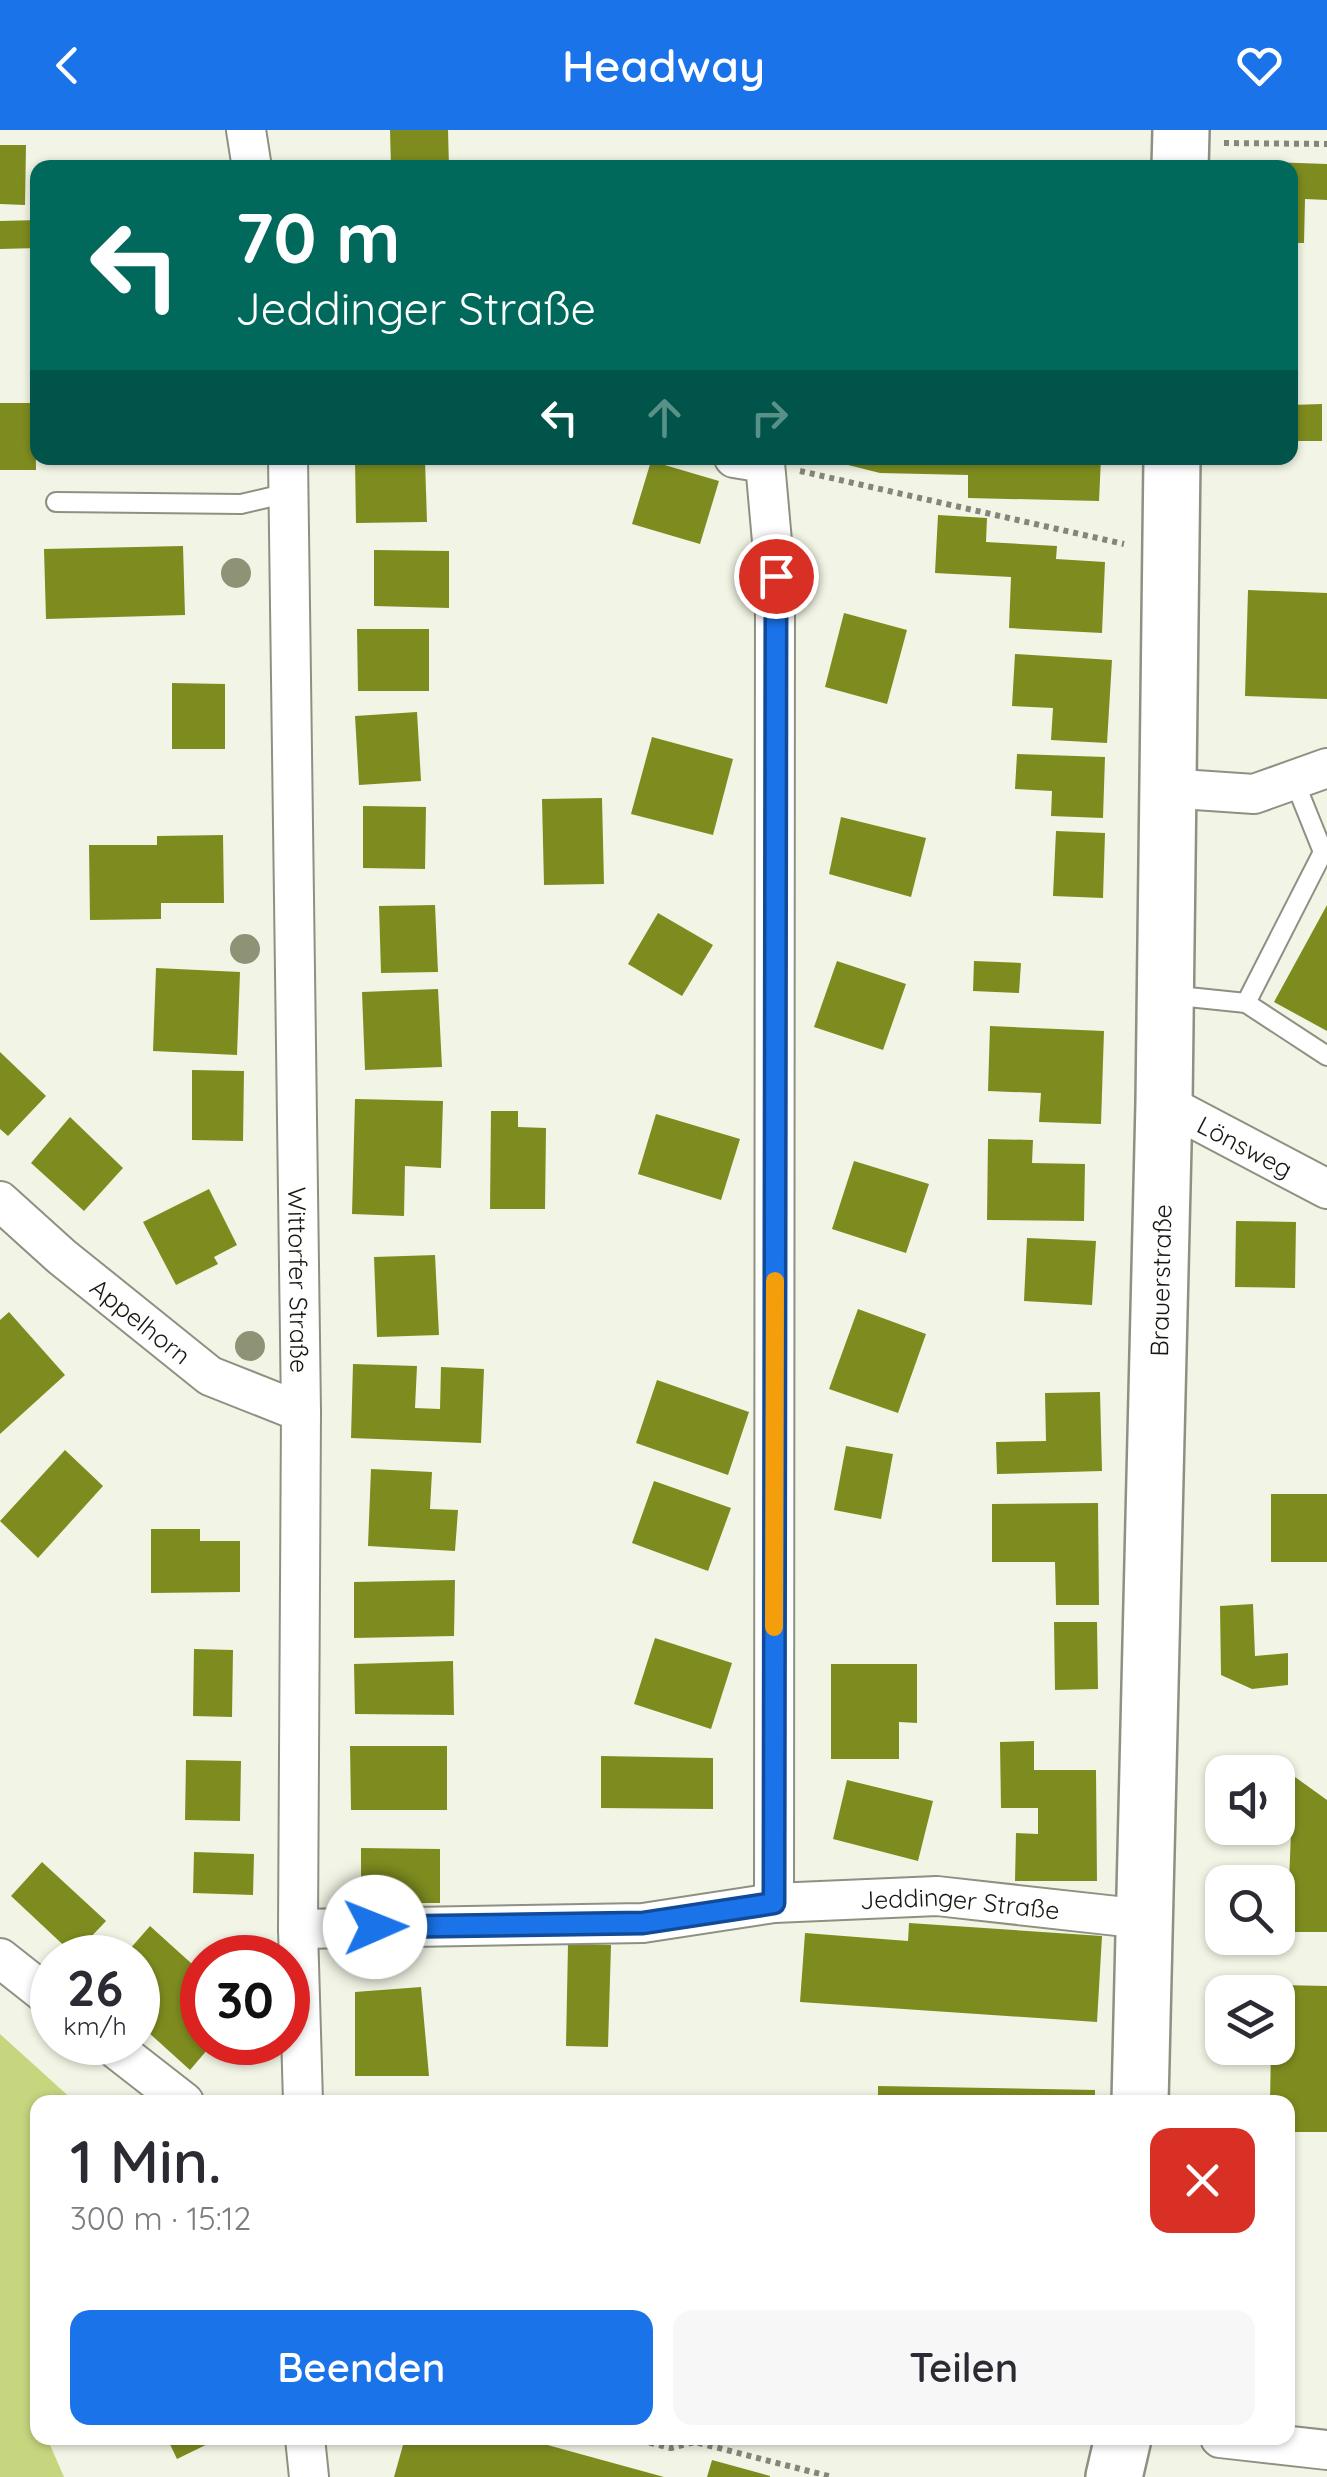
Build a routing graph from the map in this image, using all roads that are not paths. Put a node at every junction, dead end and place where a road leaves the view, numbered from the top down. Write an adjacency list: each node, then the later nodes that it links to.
1 (246, 130): 2 (street)
2 (251, 160)
3 (750, 465): 17 (street)
4 (1172, 465): 8 (main road, Brauerstraße)
5 (288, 475): 6 (lane); 16 (street, Wittorfer Straße)
6 (56, 502)
7 (1311, 774): 8 (street); 9 (lane)
8 (1166, 788): 10 (main road, Brauerstraße)
9 (1325, 853): 11 (lane)
10 (1165, 995): 11 (lane); 13 (main road, Brauerstraße)
11 (1246, 1003): 12 (lane)
12 (1327, 1056)
13 (1164, 1103): 14 (street, Lönsweg); 18 (main road, Brauerstraße)
14 (1327, 1189)
15 (0, 1202): 16 (street, Appelhorn)
16 (301, 1412): 19 (street, Wittorfer Straße)
17 (774, 1903): 18 (street, Jeddinger Straße); 19 (street, Jeddinger Straße)
18 (1144, 1918): 25 (main road, Brauerstraße)
19 (298, 1928): 24 (street, Wittorfer Straße)
20 (0, 1958): 21 (street)
21 (30, 1982)
22 (137, 2065): 23 (street)
23 (175, 2095)
24 (303, 2095)
25 (1140, 2095)
26 (305, 2445): 30 (street)
27 (1121, 2445): 31 (main road)
28 (1282, 2445): 29 (street)
29 (1327, 2450)
30 (309, 2477)
31 (1114, 2477)

